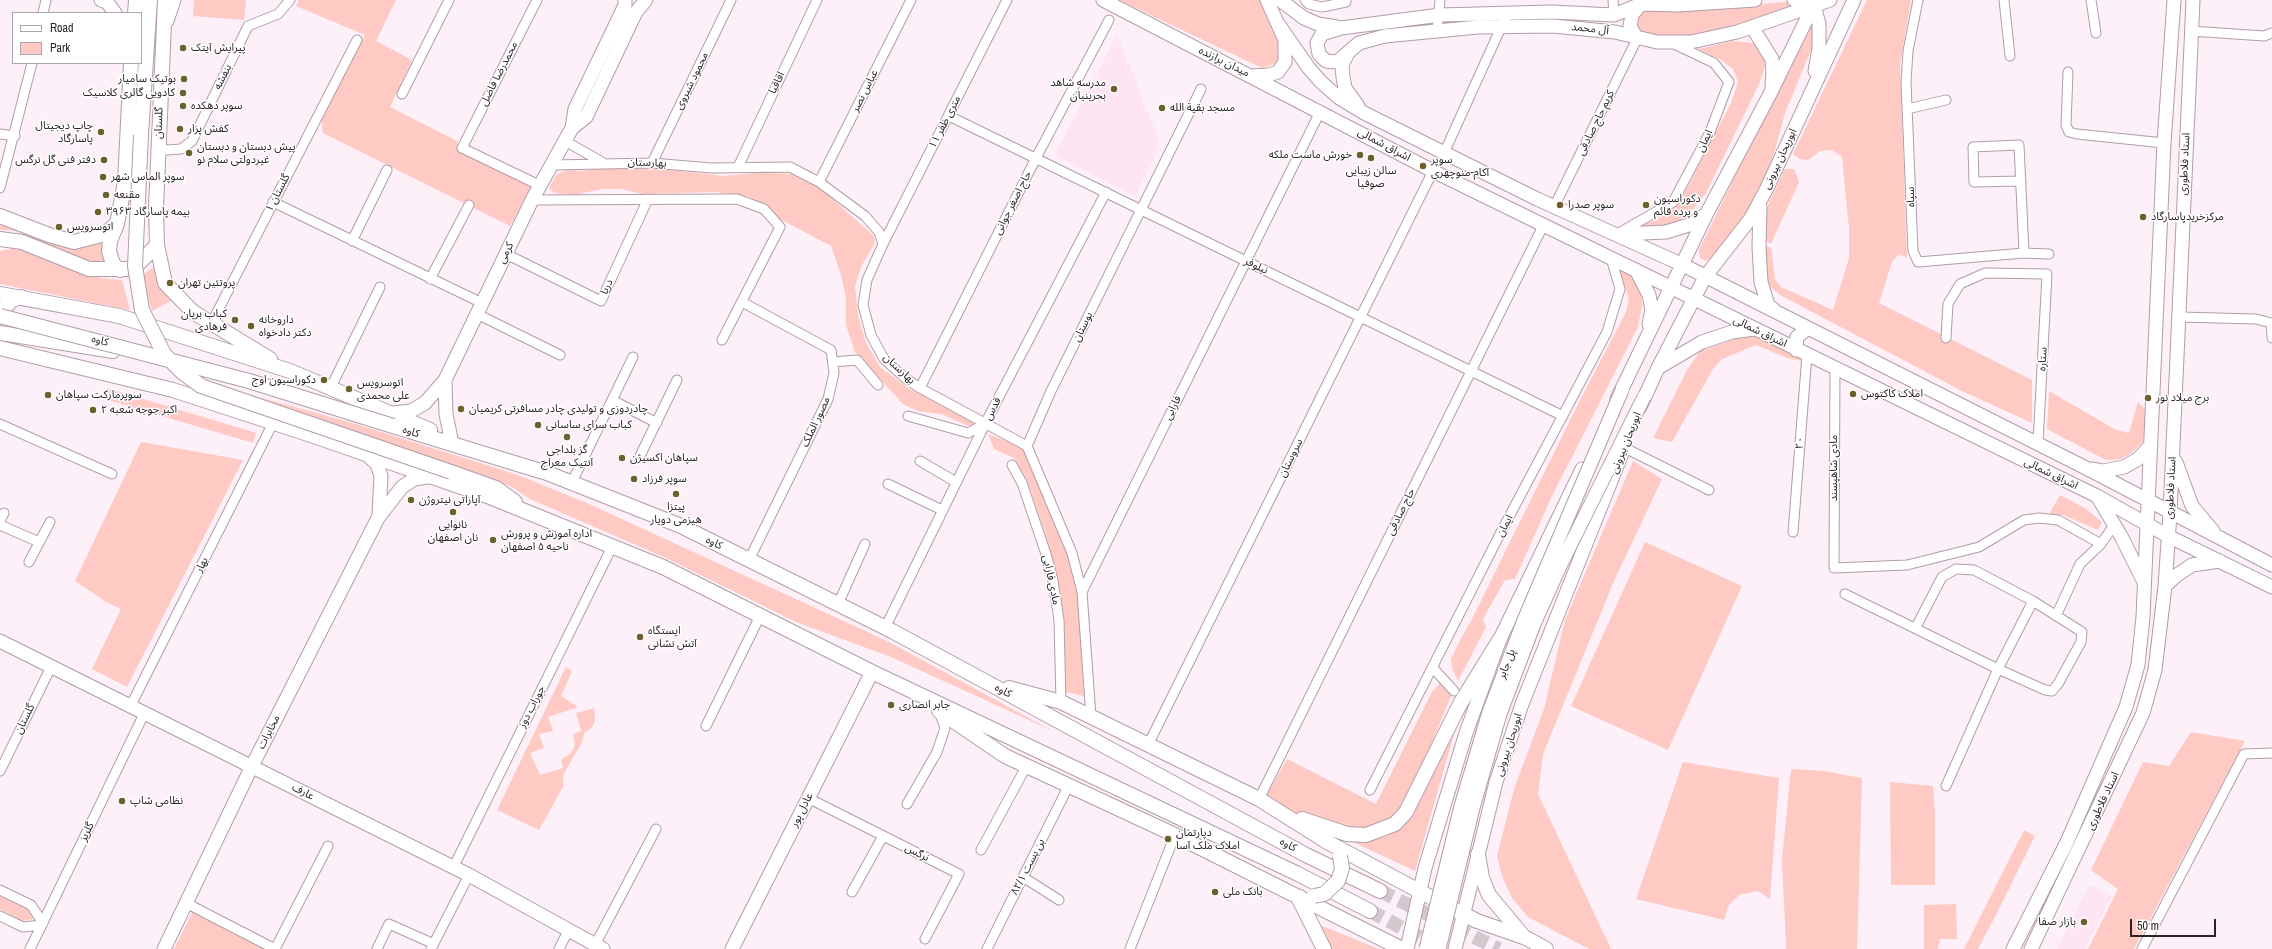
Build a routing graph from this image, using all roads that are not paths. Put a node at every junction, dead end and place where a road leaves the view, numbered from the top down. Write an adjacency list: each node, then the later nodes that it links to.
1 (46, 0): 35 (street)
2 (102, 0): 36 (main road)
3 (136, 0): 37 (main road)
4 (150, 0): 180 (main road, bridge)
5 (165, 0): 51 (main road, گلستان)
6 (174, 0): 51 (main road)
7 (290, 0): 75 (street, بنفشه)
8 (449, 0): 63 (street)
9 (537, 0): 86 (street, محمدرضا فاضل)
10 (624, 0): 70 (main road, کرمی)
11 (646, 0): 70 (main road, کرمی)
12 (730, 0): 79 (street, محمود شیروی)
13 (817, 0): 81 (street, اقاقیا)
14 (911, 0): 85 (street, عباس نصر)
15 (1007, 0): 69 (street, ۱۱ متری ظفر)
16 (1103, 0): 60 (main road, میدان برازنده)
17 (1267, 0): 42 (main road, میدان برازنده)
18 (1280, 0): 45 (main road)
19 (1306, 0): 31 (street)
20 (1440, 0): 39 (street)
21 (1613, 0): 40 (street)
22 (1755, 0): 33 (main road, آل محمد)
23 (1794, 0): 34 (main road)
24 (1830, 0): 34 (main road, آل محمد)
25 (1854, 0): 61 (main road, ابوریحان بیرونی)
26 (1918, 0): 66 (street, سپاه)
27 (2004, 0): 56 (street)
28 (2091, 0): 49 (street)
29 (2174, 0): 74 (main road, استاد فلاطوری)
30 (2193, 0): 47 (main road, استاد فلاطوری)
31 (1346, 1)
32 (1643, 2): 33 (main road, آل محمد); 40 (main road, آل محمد); 52 (main road)
33 (1715, 2)
34 (1815, 3): 44 (main road, آل محمد); 61 (main road); 64 (main road)
35 (44, 12)
36 (114, 12)
37 (135, 12)
38 (1508, 12): 39 (main road, آل محمد); 40 (main road, آل محمد); 43 (street)
39 (1440, 15): 45 (main road, آل محمد); 46 (street)
40 (1614, 15): 48 (main road)
41 (1109, 20): 77 (street, حاج اصغر جوانی)
42 (1279, 25): 60 (main road, میدان برازنده); 68 (main road, اشراق شمالی)
43 (1501, 26): 46 (main road, آل محمد); 48 (main road, آل محمد); 76 (street)
44 (1752, 27): 54 (main road, آل محمد); 64 (main road)
45 (1341, 28): 55 (main road, آل محمد)
46 (1437, 31): 55 (main road, آل محمد)
47 (2191, 31): 50 (street); 125 (main road, استاد فلاطوری)
48 (1615, 32): 52 (main road, آل محمد)
49 (2096, 33)
50 (2272, 33)
51 (163, 37): 75 (main road, گلستان)
52 (1637, 39): 54 (main road, آل محمد); 94 (street, کریم حاج صادقی)
53 (357, 40): 92 (street, گلستان ۱)
54 (1671, 43): 100 (street, ایمان)
55 (1347, 54): 68 (main road)
56 (2010, 56)
57 (32, 64): 72 (street)
58 (131, 64): 98 (main road)
59 (2068, 72): 74 (street)
60 (1248, 76): 67 (main road, اشراق شمالی)
61 (1812, 88): 91 (main road, ابوریحان بیرونی)
62 (1200, 89): 95 (street, بوستان)
63 (402, 94)
64 (1770, 94): 96 (main road)
65 (1946, 100): 66 (street)
66 (1907, 109): 106 (street, سپاه)
67 (1320, 112): 83 (main road, اشراق شمالی); 109 (street, فارابی)
68 (1364, 113): 76 (main road, اشراق شمالی)
69 (948, 116): 77 (street, نیلوفر); 103 (street, ۱۱ متری ظفر)
70 (572, 128): 73 (main road, کرمی)
71 (0, 134): 72 (street)
72 (15, 136): 87 (street)
73 (565, 141): 78 (street); 80 (main road, کرمی)
74 (2164, 143): 161 (main road, استاد فلاطوری)
75 (158, 148): 104 (main road, گلستان)
76 (1444, 153): 94 (main road, اشراق شمالی)
77 (1036, 158): 88 (street, نیلوفر); 148 (street, حاج اصغر جوانی)
78 (604, 163): 79 (street, بهارستان); 80 (street, بهارستان)
79 (652, 163): 81 (street, بهارستان)
80 (553, 164): 86 (main road, کرمی)
81 (738, 167): 85 (street, بهارستان)
82 (387, 170): 102 (street)
83 (1433, 171): 99 (main road, اشراق شمالی); 124 (street, سروستان)
84 (2021, 181): 84 (street); 106 (street)
85 (819, 182): 103 (street, بهارستان)
86 (541, 186): 90 (main road, کرمی)
87 (0, 188)
88 (1106, 192): 95 (street, نیلوفر); 158 (street, قدس)
89 (648, 199): 90 (street); 105 (street, دریا); 120 (street)
90 (532, 200): 105 (main road, کرمی)
91 (1760, 201): 113 (main road, ابوریحان بیرونی); 123 (main road)
92 (274, 202): 102 (street); 126 (street, گلستان ۱)
93 (469, 205): 114 (street)
94 (1554, 207): 100 (main road, اشراق شمالی)
95 (1142, 209): 109 (street, نیلوفر); 162 (street, بوستان)
96 (1707, 213): 100 (main road); 110 (main road)
97 (0, 216): 98 (main road)
98 (117, 224): 111 (main road)
99 (1544, 224): 108 (main road, اشراق شمالی); 143 (street, حاج صادقی)
100 (1617, 234): 110 (main road, اشراق شمالی)
101 (0, 239): 111 (main road)
102 (352, 241): 114 (street)
103 (883, 244): 148 (street, بهارستان)
104 (157, 245): 111 (main road); 126 (main road, گلستان)
105 (506, 254): 121 (main road, کرمی)
106 (2024, 254): 107 (street, سپاه)
107 (2049, 254)
108 (1611, 258): 112 (main road, اشراق شمالی); 153 (street, ایمان)
109 (1246, 261): 124 (street, نیلوفر); 201 (street, فارابی)
110 (1683, 265): 113 (main road, اشراق شمالی); 115 (main road)
111 (120, 270)
112 (1636, 270): 115 (main road, اشراق شمالی); 132 (main road)
113 (1705, 277): 119 (main road, ابوریحان بیرونی); 123 (main road, اشراق شمالی)
114 (430, 279): 121 (street)
115 (1671, 287): 119 (main road, اشراق شمالی); 132 (main road)
116 (380, 288): 147 (street)
117 (0, 294): 118 (main road)
118 (20, 297): 122 (main road); 142 (main road)
119 (1694, 299): 127 (main road, اشراق شمالی); 140 (main road, ابوریحان بیرونی)
120 (742, 302): 133 (street); 139 (street)
121 (479, 308): 136 (street); 144 (main road, کرمی)
122 (0, 316): 137 (main road, کاوه, bridge)
123 (1781, 316): 128 (main road, اشراق شمالی)
124 (1361, 317): 143 (street, نیلوفر); 224 (street, سروستان)
125 (2180, 317): 131 (street); 164 (main road, استاد فلاطوری)
126 (211, 324): 142 (main road, گلستان)
127 (1754, 329): 135 (main road, اشراق شمالی); 140 (main road)
128 (1807, 329): 135 (main road); 160 (main road, اشراق شمالی)
129 (0, 334): 134 (main road); 137 (main road, bridge)
130 (1946, 338): 160 (street, ستاره)
131 (2272, 338)
132 (1646, 339): 149 (main road)
133 (722, 340)
134 (3, 351): 156 (main road, کاوه)
135 (1801, 352): 141 (main road, اشراق شمالی); 187 (street, ۲۰)
136 (560, 354)
137 (157, 357): 154 (main road, کاوه, bridge)
138 (633, 357): 151 (street)
139 (833, 362): 146 (street); 194 (street, مصور الملک)
140 (1658, 368): 150 (main road, ابوریحان بیرونی)
141 (1835, 369): 177 (main road, اشراق شمالی); 192 (street, مادی شاهپسند)
142 (290, 371): 147 (main road)
143 (1471, 371): 153 (street, نیلوفر); 233 (street, حاج صادقی)
144 (445, 380): 154 (main road, کرمی); 159 (main road, کرمی)
145 (677, 380): 155 (street)
146 (878, 385)
147 (331, 387): 154 (main road)
148 (920, 388): 158 (street, بهارستان)
149 (1622, 390): 209 (main road); 275 (main road, پل جابر, bridge)
150 (1644, 397): 163 (main road, ابوریحان بیرونی); 276 (main road, پل جابر, bridge)
151 (612, 400): 155 (street); 173 (street)
152 (908, 416): 158 (street)
153 (1563, 416): 212 (street, ایمان)
154 (393, 420): 159 (main road); 165 (main road, کاوه)
155 (657, 422): 167 (street)
156 (272, 423): 166 (main road, کاوه); 219 (street, بهار)
157 (0, 424): 171 (street)
158 (985, 424): 162 (street, بهارستان); 174 (street, قدس)
159 (451, 439): 165 (main road)
160 (2038, 443): 170 (main road, اشراق شمالی)
161 (2151, 445): 170 (main road); 178 (main road, استاد فلاطوری)
162 (1027, 446): 201 (street)
163 (1625, 448): 176 (street); 242 (main road, ابوریحان بیرونی)
164 (2173, 448): 181 (main road, استاد فلاطوری); 189 (main road)
165 (479, 452): 173 (main road, کاوه)
166 (368, 456): 172 (main road, کاوه); 182 (main road)
167 (639, 458)
168 (920, 461): 174 (street)
169 (1012, 465): 218 (street, مادی فارابی)
170 (2086, 468): 178 (main road, اشراق شمالی)
171 (112, 474)
172 (428, 477): 180 (main road, کاوه); 182 (main road)
173 (572, 482): 194 (main road, کاوه)
174 (956, 482): 179 (street, قدس)
175 (888, 484): 179 (street)
176 (1709, 490)
177 (2096, 496): 185 (main road); 186 (main road, اشراق شمالی)
178 (2148, 501): 181 (main road, اشراق شمالی); 186 (main road, استاد فلاطوری)
179 (942, 510): 208 (street, قدس)
180 (529, 513): 193 (main road, کاوه)
181 (2170, 513): 188 (main road, استاد فلاطوری); 189 (main road, اشراق شمالی)
182 (378, 518): 226 (main road, مخابرات)
183 (50, 522): 190 (street)
184 (0, 525): 190 (street)
185 (2114, 525): 192 (street); 198 (main road)
186 (2147, 525): 188 (main road, اشراق شمالی); 198 (main road, استاد فلاطوری)
187 (1793, 532)
188 (2168, 536): 195 (main road, اشراق شمالی); 199 (main road, استاد فلاطوری)
189 (2222, 540): 197 (main road, اشراق شمالی)
190 (39, 542): 196 (street)
191 (865, 544): 204 (street)
192 (2101, 544): 206 (street)
193 (612, 547): 205 (main road, کاوه); 243 (street, جوراب دوز)
194 (749, 560): 204 (main road, کاوه)
195 (2221, 561): 199 (main road); 200 (main road, اشراق شمالی)
196 (29, 562)
197 (2272, 565)
198 (2144, 583): 251 (main road, استاد فلاطوری)
199 (2165, 586): 254 (main road, استاد فلاطوری)
200 (2272, 587)
201 (1082, 592): 222 (street)
202 (1845, 594): 207 (street)
203 (2033, 601): 206 (street); 207 (street); 213 (street)
204 (838, 604): 208 (main road, کاوه)
205 (760, 616): 214 (main road, کاوه); 223 (street)
206 (2056, 616): 213 (street)
207 (1916, 627): 213 (street)
208 (885, 628): 215 (main road, کاوه)
209 (1500, 638): 235 (main road); 249 (main road)
210 (0, 641): 211 (main road, عارف)
211 (50, 666): 219 (main road, عارف); 228 (street, گلستان)
212 (1433, 668): 217 (street); 231 (street, ایمان)
213 (1998, 669): 230 (street)
214 (872, 672): 216 (main road, کاوه); 232 (main road, عادل پور)
215 (987, 682): 218 (main road); 247 (main road, کاوه)
216 (902, 686): 220 (main road); 255 (main road, کاوه)
217 (1454, 691)
218 (1061, 702): 222 (main road)
219 (130, 707): 221 (main road, عارف)
220 (939, 711): 227 (main road); 234 (street)
221 (144, 714): 226 (main road, عارف); 258 (street, گلریز)
222 (1091, 717): 224 (main road)
223 (706, 726)
224 (1148, 745): 233 (main road)
225 (2272, 753): 281 (street)
226 (252, 766): 243 (main road, عارف); 253 (main road, مخابرات)
227 (1027, 766): 229 (main road); 241 (street)
228 (0, 771)
229 (1069, 785): 238 (main road); 245 (street, بن بست ۸۲/۱)
230 (1946, 786)
231 (1370, 790)
232 (808, 798): 237 (street, نرگس); 269 (main road, عادل پور)
233 (1259, 799): 235 (main road)
234 (907, 804)
235 (1282, 813): 239 (main road)
236 (656, 829): 263 (street)
237 (883, 836): 248 (street); 260 (street, نرگس)
238 (1175, 836): 250 (main road); 271 (street)
239 (1329, 843): 249 (main road); 250 (main road, bridge)
240 (328, 846): 266 (street)
241 (981, 850)
242 (1478, 854): 256 (main road, ابوریحان بیرونی); 261 (main road)
243 (453, 868): 244 (main road, عارف)
244 (469, 875): 259 (main road, عارف); 262 (street)
245 (1023, 877): 252 (street); 270 (street, بن بست ۸۲/۱)
246 (0, 890): 258 (street)
247 (1380, 891)
248 (852, 892)
249 (1420, 892): 256 (main road); 274 (main road)
250 (1298, 897): 272 (main road); 273 (main road)
251 (2038, 899): 254 (main road); 279 (main road, استاد فلاطوری)
252 (1059, 900)
253 (186, 903): 265 (main road, مخابرات); 266 (street)
254 (2053, 906): 280 (main road, استاد فلاطوری)
255 (1370, 911)
256 (1463, 914): 261 (main road); 277 (main road, ابوریحان بیرونی)
257 (0, 916): 258 (street)
258 (43, 924): 264 (street, گلریز)
259 (568, 930): 263 (main road, عارف); 268 (street)
260 (925, 938)
261 (1526, 938): 278 (main road)
262 (433, 947): 267 (street)
263 (599, 947)
264 (30, 949)
265 (164, 949)
266 (275, 949)
267 (377, 949)
268 (559, 949)
269 (732, 949)
270 (987, 949)
271 (1130, 949)
272 (1324, 949)
273 (1402, 949)
274 (1407, 949)
275 (1426, 949)
276 (1439, 949)
277 (1455, 949)
278 (1546, 949)
279 (2013, 949)
280 (2031, 949)
281 (2142, 949)

